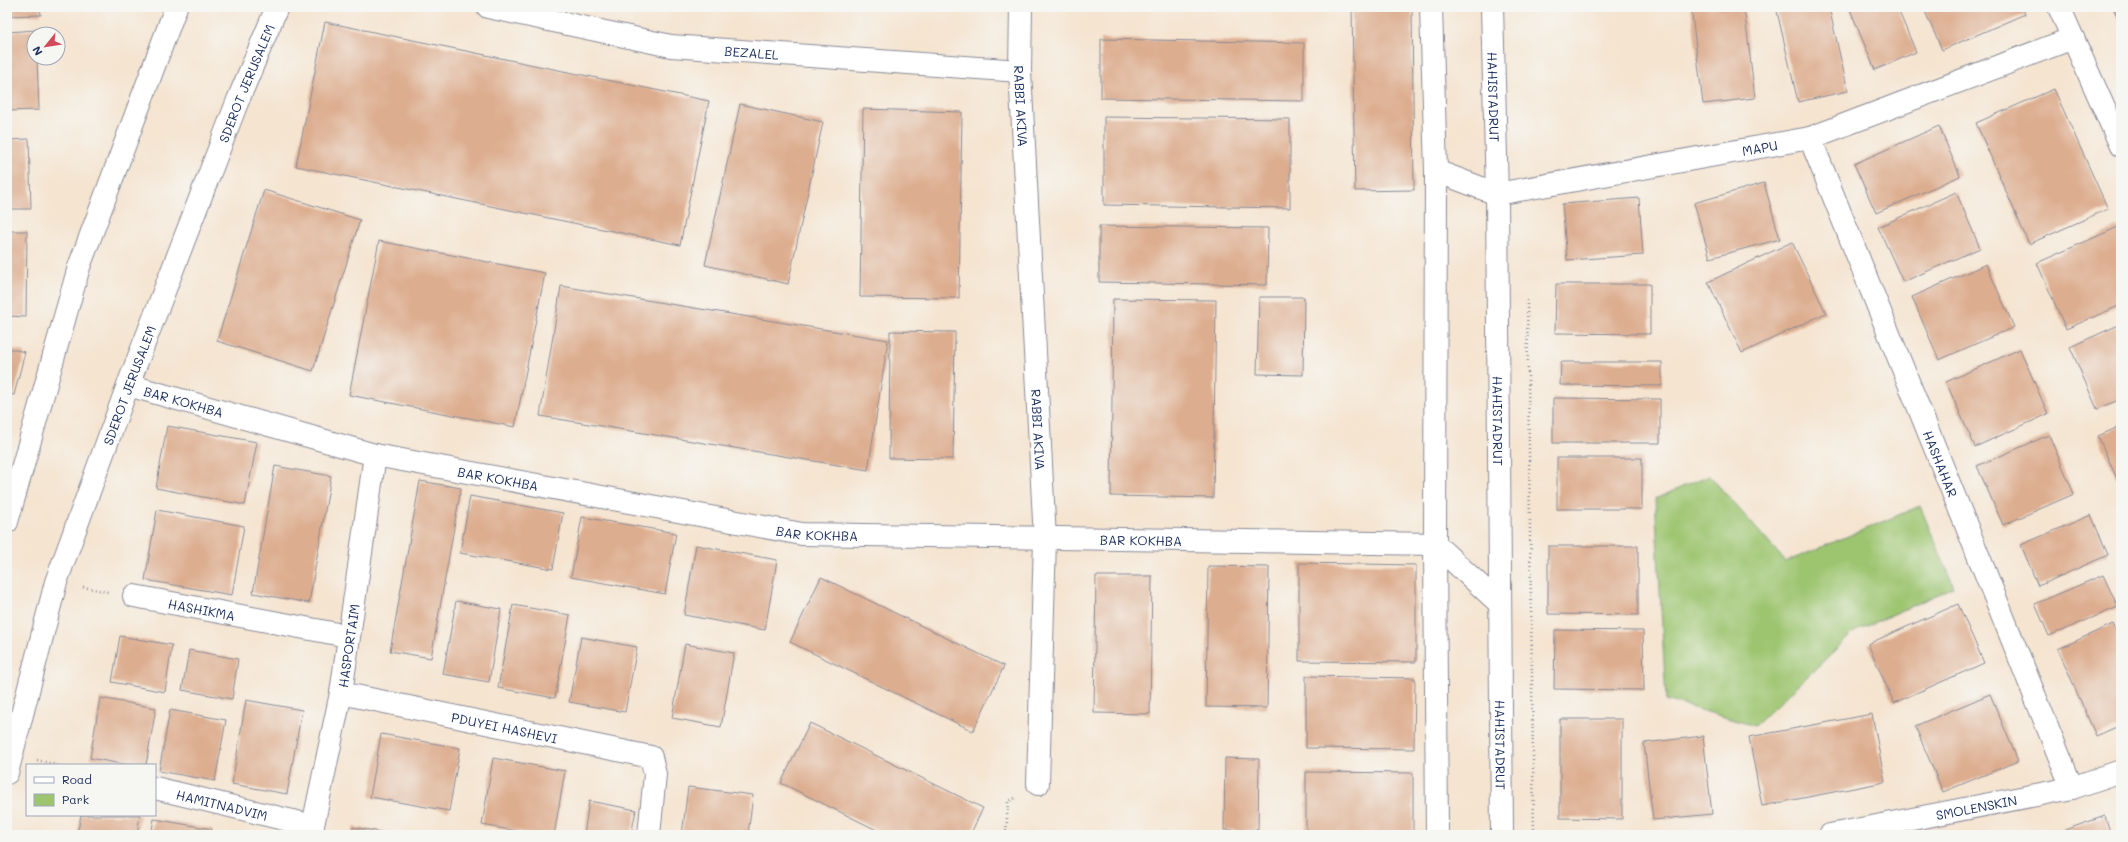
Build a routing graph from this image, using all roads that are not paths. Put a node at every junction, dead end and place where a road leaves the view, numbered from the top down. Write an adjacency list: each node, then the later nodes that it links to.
1 (176, 7): 16 (street)
2 (277, 7): 14 (street, SDEROT JERUSALEM)
3 (488, 7): 9 (street, BEZALEL)
4 (1022, 7): 9 (street, RABBI AKIVA)
5 (1431, 7): 12 (street)
6 (1492, 7): 13 (street, HAHISTADRUT)
7 (2059, 7): 8 (street)
8 (2073, 38): 10 (street, MAPU); 11 (street)
9 (1020, 71): 17 (street, RABBI AKIVA)
10 (1810, 138): 13 (street, MAPU); 27 (street, HASHAHAR)
11 (2121, 146)
12 (1436, 171): 13 (street); 18 (street)
13 (1497, 194): 20 (street, HAHISTADRUT)
14 (128, 385): 15 (street, BAR KOKHBA); 24 (street, SDEROT JERUSALEM)
15 (375, 455): 17 (street, BAR KOKHBA); 21 (street, HASPORTAIM)
16 (7, 522)
17 (1045, 539): 18 (street, BAR KOKHBA); 25 (street, RABBI AKIVA)
18 (1435, 544): 20 (street); 30 (street)
19 (134, 596): 21 (street, HASHIKMA)
20 (1500, 604): 31 (street, HAHISTADRUT)
21 (348, 636): 22 (street, HASPORTAIM)
22 (340, 693): 28 (street, HASPORTAIM); 29 (street, PDUYEI HASHEVI)
23 (2121, 771): 27 (street, SMOLENSKIN)
24 (7, 773)
25 (1038, 784)
26 (156, 788): 28 (street, HAMITNADVIM)
27 (2072, 788): 32 (street, SMOLENSKIN)
28 (312, 830)
29 (649, 835)
30 (1438, 835)
31 (1502, 835)
32 (1830, 835)

